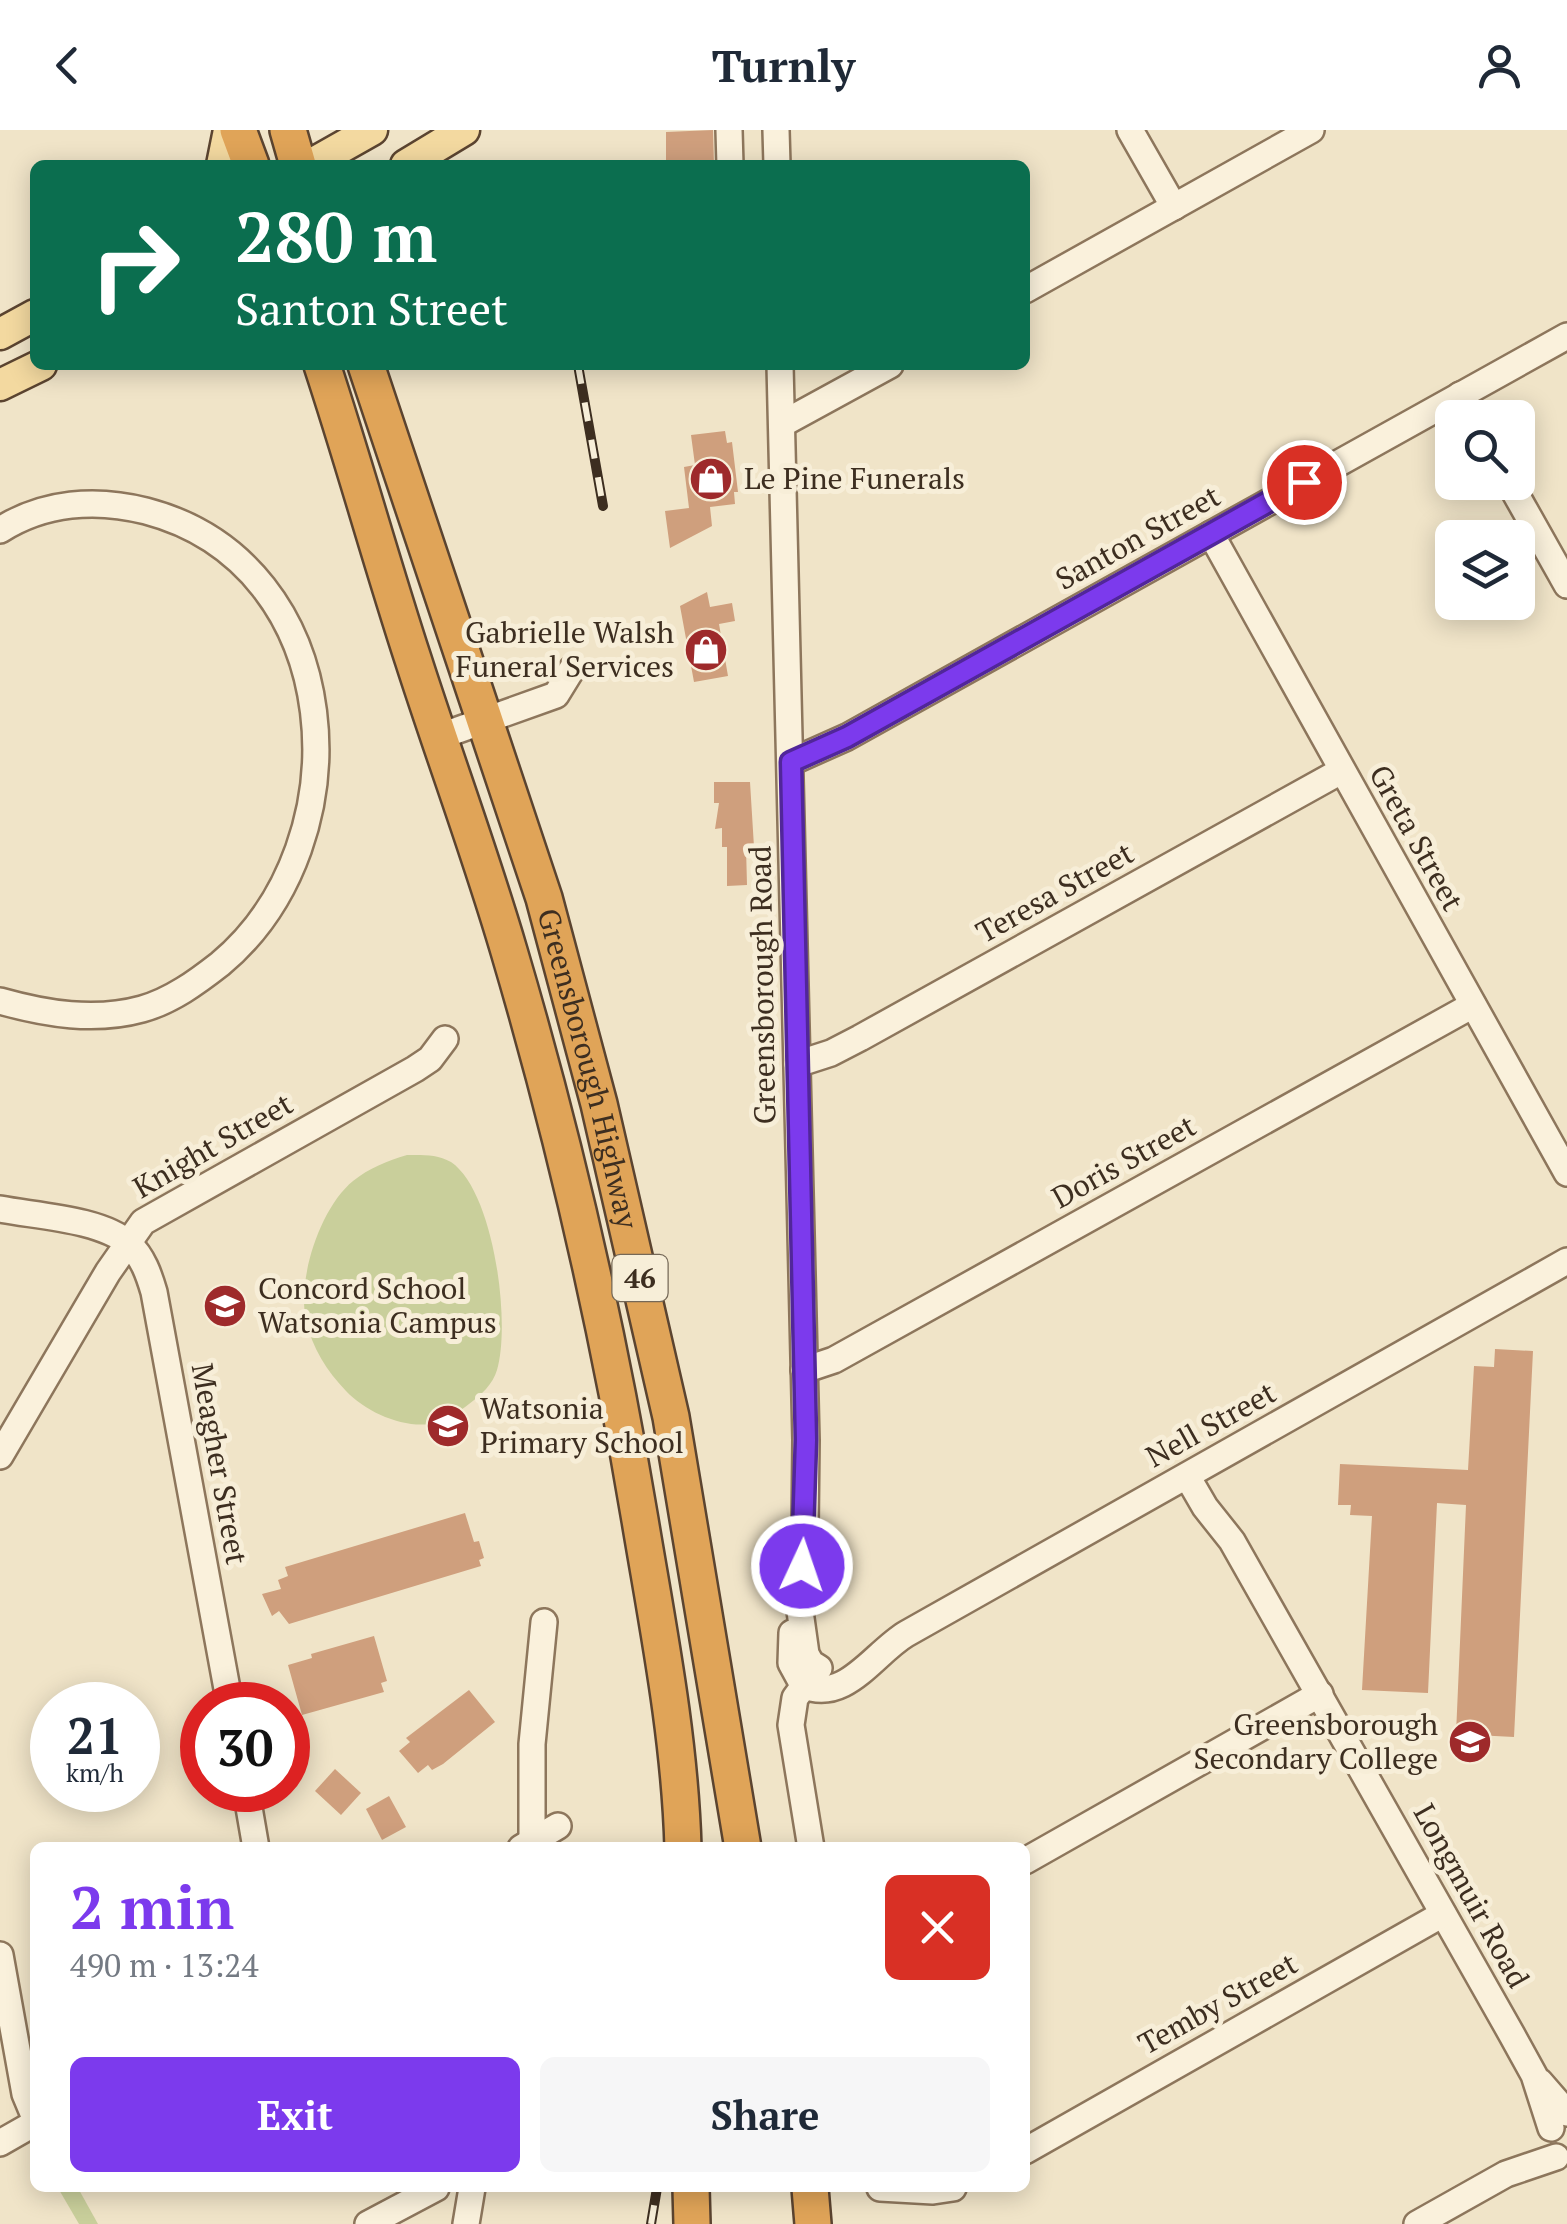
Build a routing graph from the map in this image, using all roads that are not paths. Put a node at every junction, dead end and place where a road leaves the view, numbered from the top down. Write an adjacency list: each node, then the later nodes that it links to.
1 (229, 130): 9 (main road)
2 (238, 130): 10 (highway)
3 (288, 130): 11 (highway)
4 (372, 130): 12 (main road)
5 (729, 130): 13 (street)
6 (776, 130): 14 (street)
7 (1130, 130): 15 (street)
8 (1311, 130): 15 (street)
9 (223, 160)
10 (248, 160)
11 (297, 160)
12 (319, 160)
13 (730, 160)
14 (776, 160)
15 (1174, 207): 16 (street)
16 (1030, 287)
17 (30, 318): 18 (main road)
18 (0, 334)
19 (1567, 336): 26 (street, Santon Street)
20 (31, 370): 25 (main road)
21 (323, 370): 35 (highway, Greensborough Highway / 46)
22 (368, 370): 34 (highway, Greensborough Highway / 46)
23 (780, 370): 28 (street, Greensborough Road)
24 (881, 370): 28 (street)
25 (0, 385)
26 (1475, 400)
27 (1435, 422): 31 (street, Santon Street)
28 (782, 424): 36 (street, Greensborough Road)
29 (1519, 500): 32 (street)
30 (0, 530): 38 (street)
31 (1211, 534): 36 (street, Santon Street); 37 (street, Greta Street)
32 (1567, 585)
33 (572, 670): 34 (street)
34 (484, 722): 35 (street); 59 (highway, Greensborough Highway / 46)
35 (440, 736): 58 (highway, Greensborough Highway / 46)
36 (791, 762): 41 (street, Greensborough Road)
37 (1341, 771): 39 (street, Greta Street); 41 (street, Teresa Street)
38 (0, 1001)
39 (1473, 1005): 42 (street, Greta Street); 46 (street, Doris Street)
40 (445, 1039): 44 (street, Knight Street)
41 (797, 1064): 46 (street, Greensborough Road)
42 (1567, 1173)
43 (0, 1209): 44 (street, Knight Street)
44 (128, 1242): 47 (street); 51 (street, Meagher Street)
45 (1567, 1262): 48 (street, Nell Street)
46 (804, 1370): 50 (street, Greensborough Road)
47 (0, 1456)
48 (1193, 1472): 50 (street, Nell Street); 52 (street, Longmuir Road)
49 (544, 1622): 56 (street)
50 (812, 1681): 60 (street)
51 (226, 1682)
52 (1320, 1694): 61 (street); 62 (street, Longmuir Road)
53 (250, 1812): 55 (street)
54 (558, 1826): 57 (street)
55 (255, 1842)
56 (526, 1842)
57 (530, 1842)
58 (683, 1842)
59 (742, 1842)
60 (810, 1842)
61 (1030, 1858)
62 (1444, 1914): 66 (street, Longmuir Road); 68 (street, Temby Street)
63 (0, 1956): 64 (street)
64 (30, 2108)
65 (30, 2124): 67 (street)
66 (1559, 2135): 77 (street)
67 (0, 2142)
68 (1030, 2148)
69 (428, 2192): 73 (street)
70 (471, 2192): 74 (street)
71 (691, 2192): 75 (highway)
72 (810, 2192): 76 (highway)
73 (368, 2224)
74 (466, 2224)
75 (692, 2224)
76 (813, 2224)
77 (1416, 2224)

